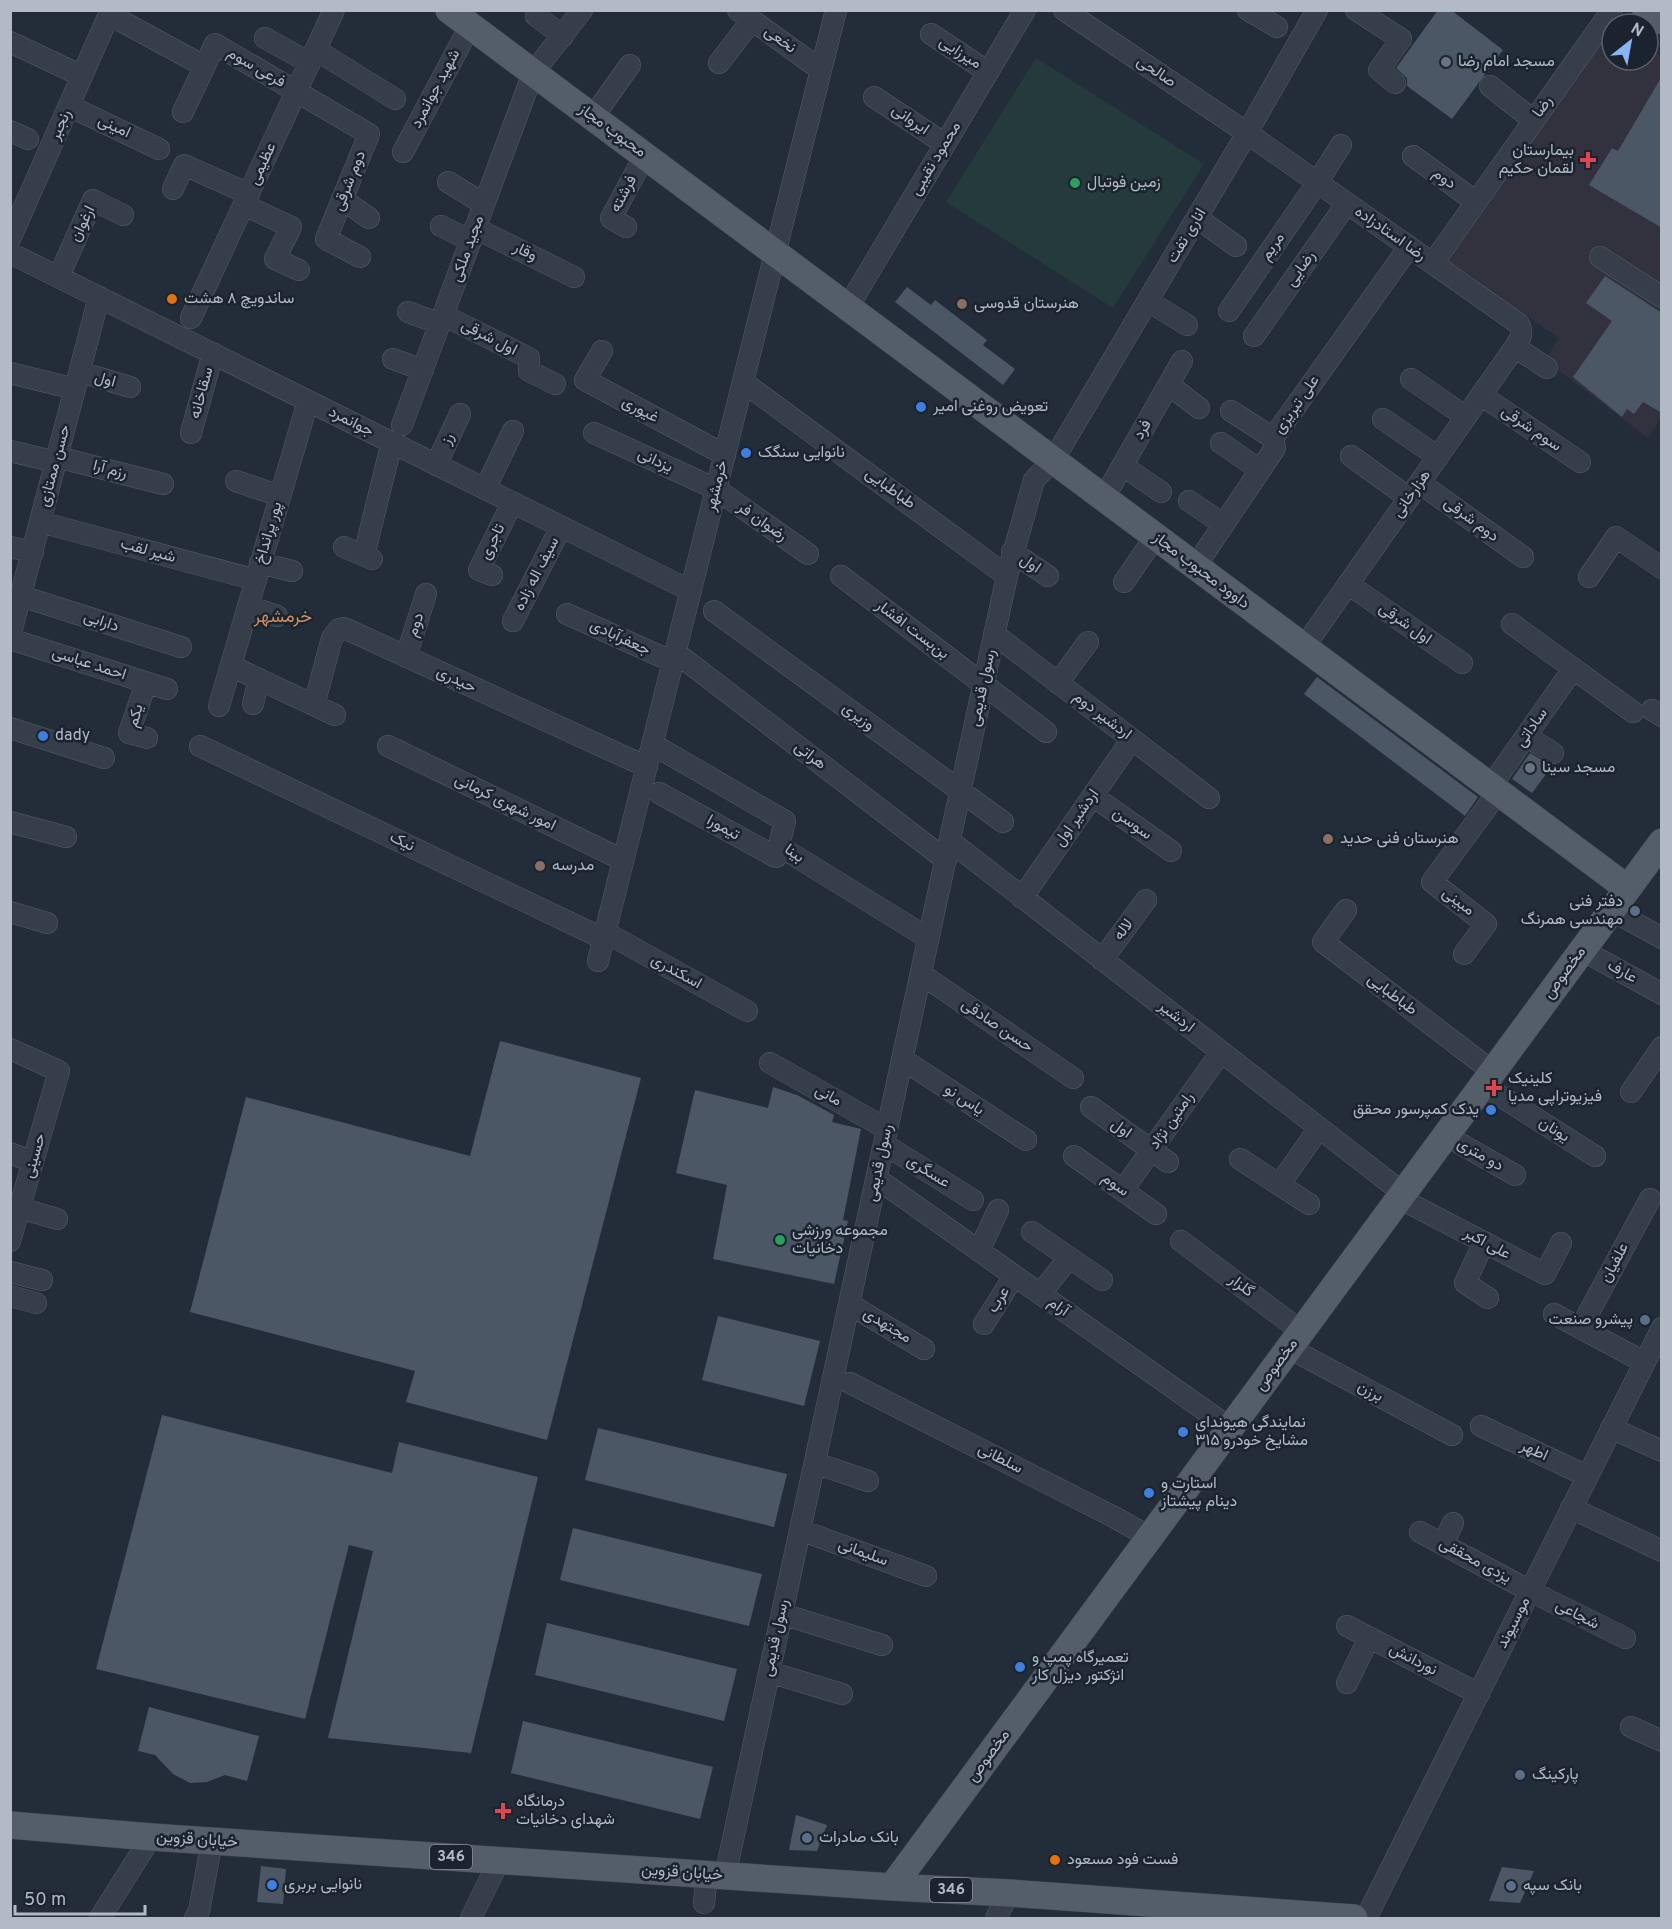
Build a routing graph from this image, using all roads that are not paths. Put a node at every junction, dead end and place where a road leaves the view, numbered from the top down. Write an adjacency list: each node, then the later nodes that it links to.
1 (334, 10): 21 (street, عظیمی)
2 (582, 10): 18 (street)
3 (836, 10): 25 (street, خرمشهر)
4 (1025, 10): 27 (street, محمود نقیبی)
5 (1064, 10): 38 (street, صالحی)
6 (1248, 10): 16 (street)
7 (1317, 10): 38 (street, اناری تفت)
8 (1356, 10): 29 (street)
9 (1611, 10): 37 (street, رضا)
10 (1646, 10): 15 (main road)
11 (110, 13): 24 (street, فرعی سوم); 28 (street, رنجبر)
12 (457, 15): 26 (main road, محبوب مجاز); 42 (street, شهید جوانمرد)
13 (745, 15): 22 (street); 25 (street, نخعی)
14 (536, 16): 18 (street)
15 (1662, 21)
16 (1276, 27)
17 (931, 34): 27 (street, میرزایی)
18 (562, 36): 26 (street)
19 (265, 38): 21 (street)
20 (10, 42): 28 (street)
21 (313, 56): 31 (street, عظیمی); 33 (street)
22 (719, 63)
23 (630, 65): 36 (street)
24 (204, 66): 31 (street, فرعی سوم); 35 (street)
25 (821, 70): 62 (street, خرمشهر)
26 (533, 72): 36 (main road, محبوب مجاز); 52 (street, مجید ملکی)
27 (988, 72): 39 (street, محمود نقیبی)
28 (82, 76): 34 (street, رنجبر)
29 (1395, 83)
30 (1490, 86): 37 (street)
31 (297, 92): 48 (street, عظیمی); 49 (street, دوم شرقی)
32 (874, 96): 39 (street, ایروانی)
33 (395, 99)
34 (69, 106): 41 (street, امینی); 59 (street, رنجبر)
35 (183, 112)
36 (594, 117): 43 (main road, محبوب مجاز)
37 (1533, 120): 50 (street, رضا)
38 (1247, 133): 46 (street, رضا استادزاده); 55 (street, اناری تفت)
39 (945, 144): 73 (street, محمود نقیبی)
40 (1341, 145): 46 (street, مریم)
41 (159, 149)
42 (403, 152)
43 (645, 155): 57 (street, فرشته); 62 (main road, محبوب مجاز)
44 (1413, 156): 50 (street, دوم)
45 (448, 182): 52 (street)
46 (1317, 183): 51 (street, رضا استادزاده); 75 (street, مریم)
47 (173, 189): 48 (street)
48 (246, 199): 67 (street); 76 (street, عظیمی)
49 (342, 199): 54 (street); 64 (street, دوم شرقی)
50 (1476, 202): 66 (street, رضا)
51 (1347, 203): 61 (street, رضا استادزاده); 79 (street, رضایی)
52 (484, 204): 58 (street, مجید ملکی)
53 (123, 215): 68 (street, ارغوان)
54 (369, 218)
55 (1197, 218): 60 (street); 72 (street, اناری تفت)
56 (441, 226): 58 (street, وقار)
57 (626, 227)
58 (473, 235): 69 (street, وقار); 77 (street, مجید ملکی)
59 (10, 239)
60 (1236, 246)
61 (1410, 247): 66 (street, رضا استادزاده); 105 (street, علی تبریزی)
62 (776, 251): 73 (main road, داوود محبوب مجاز); 90 (street, خرمشهر)
63 (10, 253): 68 (street, جوانمرد)
64 (360, 257)
65 (1600, 257): 71 (street)
66 (1433, 263): 80 (street, رضا استادزاده)
67 (299, 270)
68 (59, 276): 70 (street, جوانمرد)
69 (574, 276)
70 (99, 297): 82 (street, جوانمرد); 89 (street, حسن ممتازی)
71 (1662, 297)
72 (1148, 301): 78 (street); 112 (street, اناری تفت)
73 (848, 307): 112 (main road, داوود محبوب مجاز)
74 (408, 312): 77 (street)
75 (1229, 312)
76 (191, 318)
77 (441, 319): 86 (street, مجید ملکی); 91 (street, اول شرقی)
78 (1187, 325)
79 (1254, 336)
80 (1517, 344): 85 (street); 94 (street, هزارخانی)
81 (602, 351): 108 (street, غیوری)
82 (213, 353): 95 (street, جوانمرد); 102 (street, سقاخانه)
83 (393, 359): 86 (street)
84 (1182, 362): 92 (street, فرد)
85 (1547, 368)
86 (423, 370): 104 (street, مجید ملکی)
87 (10, 373): 89 (street, اول)
88 (1411, 379): 99 (street)
89 (77, 381): 93 (street, اول); 111 (street, حسن ممتازی)
90 (743, 382): 108 (street, خرمشهر); 143 (street, طباطبایی)
91 (555, 384)
92 (1169, 385): 96 (street); 115 (street, فرد)
93 (130, 387)
94 (1481, 395): 99 (street, هزارخانی); 113 (street, سوم شرقی)
95 (308, 401): 104 (street, جوانمرد); 123 (street, پور پرانداخ)
96 (1199, 408)
97 (1231, 411): 105 (street)
98 (460, 414): 114 (street, رز)
99 (1466, 417): 110 (street, هزارخانی)
100 (1383, 419): 110 (street)
101 (513, 430): 119 (street)
102 (192, 433)
103 (594, 433): 120 (street, یزدانی)
104 (397, 434): 114 (street, جوانمرد); 132 (street)
105 (1273, 438): 116 (street, علی تبریزی)
106 (1221, 443): 116 (street)
107 (10, 451): 111 (street, رزم آرا)
108 (725, 455): 120 (street, خرمشهر)
109 (1351, 456): 121 (street, دوم شرقی)
110 (1438, 457): 121 (street, هزارخانی)
111 (57, 459): 118 (street, رزم آرا); 127 (street, حسن ممتازی)
112 (1054, 459): 124 (main road, داوود محبوب مجاز); 134 (street, رسول قدیمی)
113 (1580, 462)
114 (436, 465): 119 (street, جوانمرد)
115 (1122, 466): 122 (street); 124 (street, فرد)
116 (1260, 470): 128 (street, علی تبریزی)
117 (236, 481): 123 (street)
118 (163, 484)
119 (485, 489): 126 (street, جوانمرد)
120 (716, 489): 135 (street, رضوان فر); 148 (street, خرمشهر)
121 (1414, 490): 136 (street, دوم شرقی); 147 (street, هزارخانی)
122 (1161, 492)
123 (280, 496): 140 (street, پور پرانداخ)
124 (1104, 498): 130 (main road, داوود محبوب مجاز)
125 (1189, 501): 128 (street)
126 (512, 503): 129 (street, جوانمرد); 141 (street, تاجری)
127 (40, 522): 133 (street, حسن ممتازی); 140 (street, شیر لقب)
128 (1223, 524): 137 (street, علی تبریزی)
129 (561, 527): 148 (street, جوانمرد); 155 (street, سیف اله زاده)
130 (1155, 537): 137 (main road, داوود محبوب مجاز); 146 (street)
131 (10, 547): 133 (street)
132 (344, 547)
133 (33, 552): 150 (street, حسن ممتازی)
134 (1012, 552): 143 (street, رسول قدیمی); 144 (street, اول)
135 (808, 554)
136 (1523, 557)
137 (1195, 567): 161 (main road, داوود محبوب مجاز)
138 (1662, 568): 145 (street)
139 (292, 571): 140 (street)
140 (258, 572): 151 (street, پور پرانداخ)
141 (492, 575)
142 (841, 576): 170 (street, بن‌بست افشار)
143 (1007, 576): 157 (street, رسول قدیمی)
144 (1048, 576)
145 (1589, 577)
146 (1124, 582)
147 (1348, 584): 161 (street, هزارخانی); 164 (street, اول شرقی)
148 (691, 591): 163 (street, خرمشهر)
149 (426, 594): 162 (street, دوم)
150 (21, 596): 158 (street, حسن ممتازی); 160 (street, دارابی)
151 (248, 606): 154 (street); 165 (street, پور پرانداخ)
152 (714, 611): 189 (street, وزیری)
153 (567, 614): 163 (street, جعفرآبادی)
154 (277, 616)
155 (513, 621)
156 (1512, 624): 166 (street)
157 (994, 634): 169 (street, اردشیر دوم); 170 (street, رسول قدیمی)
158 (10, 638): 168 (street, احمد عباسی)
159 (1088, 642): 169 (street)
160 (181, 647)
161 (1304, 647): 188 (main road, داوود محبوب مجاز)
162 (406, 657): 173 (street, حیدری); 187 (street, حیدری)
163 (674, 657): 182 (street, خرمشهر); 198 (street, هراتی)
164 (1462, 663)
165 (231, 666): 167 (street); 174 (street, پور پرانداخ)
166 (1573, 669): 175 (street); 179 (street, ساداتی)
167 (259, 679): 172 (street); 173 (street)
168 (146, 683): 171 (street, احمد عباسی); 180 (street, یکم)
169 (1058, 683): 181 (street, اردشیر دوم)
170 (984, 685): 178 (street, بن‌بست افشار); 189 (street, رسول قدیمی)
171 (166, 689)
172 (253, 704)
173 (314, 705): 176 (street)
174 (219, 706)
175 (1649, 713)
176 (335, 715)
177 (10, 728): 186 (street)
178 (1046, 732)
179 (1526, 736): 185 (street); 188 (street, ساداتی)
180 (147, 738)
181 (1132, 739): 191 (street, اردشیر اول); 192 (street, اردشیر دوم)
182 (652, 744): 187 (street, خرمشهر); 197 (street, بینا)
183 (200, 746): 208 (street, نیک)
184 (388, 746): 200 (street, امور شهری کرمانی)
185 (1553, 753)
186 (104, 758)
187 (646, 767): 200 (street, خرمشهر)
188 (1495, 789): 201 (main road, داوود محبوب مجاز); 212 (street, مبینی)
189 (960, 792): 194 (street, وزیری); 198 (street, رسول قدیمی)
190 (659, 793): 197 (street, تیمورا)
191 (1093, 796): 199 (street, سوسن); 202 (street, اردشیر اول)
192 (1209, 798)
193 (10, 822): 195 (street)
194 (1003, 822)
195 (66, 837)
196 (1662, 842): 201 (main road, مخصوص)
197 (779, 846): 209 (street, بینا)
198 (948, 850): 202 (street, اردشیر); 209 (street, رسول قدیمی)
199 (1171, 851)
200 (623, 860): 208 (street, خرمشهر)
201 (1627, 888): 205 (main road, مخصوص)
202 (1022, 898): 213 (street, اردشیر)
203 (1146, 900): 213 (street, لاله)
204 (1347, 910): 224 (street, طباطبایی)
205 (1611, 910): 210 (street); 211 (main road, مخصوص)
206 (10, 912): 207 (street)
207 (47, 923)
208 (604, 936): 214 (street, خرمشهر); 217 (street, اسکندری)
209 (928, 938): 215 (street, رسول قدیمی)
210 (1662, 938)
211 (1582, 950): 216 (street, عارف); 224 (main road, مخصوص)
212 (1464, 954)
213 (1102, 960): 220 (street, اردشیر)
214 (598, 961)
215 (921, 974): 221 (street, رسول قدیمی); 223 (street, حسن صادقی)
216 (1662, 994)
217 (747, 1011)
218 (1662, 1047): 225 (street)
219 (10, 1049): 236 (street, حسینی)
220 (1221, 1052): 227 (street, اردشیر); 233 (street, رامتین نژاد)
221 (902, 1059): 229 (street, رسول قدیمی); 230 (street, یاس نو)
222 (770, 1063): 229 (street, مانی)
223 (1073, 1078)
224 (1487, 1078): 228 (main road, مخصوص); 234 (street, یونان)
225 (1631, 1092)
226 (1091, 1107): 233 (street, اول)
227 (1319, 1128): 239 (street); 241 (street, اردشیر)
228 (1445, 1135): 237 (street, دو متری); 241 (main road, مخصوص)
229 (885, 1137): 243 (street, عسگری); 264 (street, رسول قدیمی)
230 (1026, 1140)
231 (10, 1153): 236 (street)
232 (1074, 1156): 240 (street, سوم)
233 (1160, 1156): 240 (street, رامتین نژاد)
234 (1595, 1156)
235 (1240, 1159): 239 (street)
236 (33, 1162): 245 (street, حسینی)
237 (1515, 1175)
238 (886, 1185): 254 (street, آرام)
239 (1280, 1185): 244 (street)
240 (1123, 1190): 247 (street, سوم)
241 (1401, 1195): 252 (street, علی اکبر); 268 (main road, مخصوص)
242 (1650, 1199): 267 (street, علفیان)
243 (973, 1200)
244 (1309, 1204)
245 (20, 1208): 248 (street); 251 (street, حسینی)
246 (999, 1210): 254 (street)
247 (1156, 1214)
248 (57, 1219)
249 (1032, 1232): 255 (street)
250 (1181, 1241): 268 (street, گلزار)
251 (10, 1242)
252 (1484, 1242): 253 (street, علی اکبر); 262 (street)
253 (1561, 1243)
254 (979, 1251): 257 (street, آرام)
255 (1069, 1258): 259 (street); 260 (street)
256 (10, 1272): 258 (street)
257 (1014, 1276): 260 (street, آرام); 266 (street, عرب)
258 (42, 1280)
259 (1102, 1280)
260 (1040, 1294): 273 (street, آرام)
261 (10, 1296): 263 (street)
262 (1488, 1298)
263 (36, 1303)
264 (849, 1304): 270 (street, مجتهدی); 277 (street, رسول قدیمی)
265 (1554, 1314): 267 (street)
266 (984, 1324)
267 (1581, 1327): 269 (street)
268 (1295, 1340): 273 (main road, مخصوص); 275 (street, برزن)
269 (1655, 1345): 274 (street, موسیوند)
270 (924, 1349)
271 (850, 1383): 284 (street, سلطانی)
272 (1481, 1426): 278 (street, اطهر)
273 (1230, 1428): 284 (main road, مخصوص)
274 (1611, 1428): 276 (street); 278 (street, موسیوند)
275 (1452, 1435)
276 (1662, 1451)
277 (814, 1463): 279 (street); 282 (street, رسول قدیمی)
278 (1587, 1476): 280 (street, موسیوند)
279 (868, 1481)
280 (1571, 1508): 286 (street); 288 (street, موسیوند)
281 (1453, 1522): 285 (street)
282 (800, 1530): 287 (street, سلیمانی); 289 (street, رسول قدیمی)
283 (1420, 1532): 285 (street, یزدی محققی)
284 (1150, 1537): 305 (main road, مخصوص)
285 (1443, 1544): 288 (street, یزدی محققی)
286 (1662, 1551)
287 (926, 1576)
288 (1530, 1591): 292 (street, شجاعی); 297 (street, موسیوند)
289 (782, 1614): 293 (street); 294 (street, رسول قدیمی)
290 (1347, 1626): 291 (street, نوردانش)
291 (1369, 1638): 295 (street); 297 (street, نوردانش)
292 (1625, 1638)
293 (882, 1645)
294 (769, 1672): 296 (street); 304 (street, رسول قدیمی)
295 (1347, 1683)
296 (842, 1694)
297 (1479, 1694): 313 (street, موسیوند)
298 (1630, 1727): 299 (street)
299 (1662, 1742)
300 (10, 1824): 301 (main road, خیابان قزوین / 346)
301 (151, 1837): 302 (main road, خیابان قزوین / 346); 308 (street)
302 (212, 1841): 303 (main road, خیابان قزوین / 346); 309 (street)
303 (499, 1861): 304 (main road, خیابان قزوین / 346); 310 (street)
304 (716, 1876): 305 (main road, خیابان قزوین / 346); 307 (street, رسول قدیمی)
305 (892, 1887): 306 (main road, خیابان قزوین / 346)
306 (1009, 1893): 311 (street); 312 (main road, خیابان قزوین / 346)
307 (704, 1903)
308 (100, 1918)
309 (195, 1918)
310 (471, 1918)
311 (996, 1918)
312 (1354, 1918)
313 (1366, 1918)

